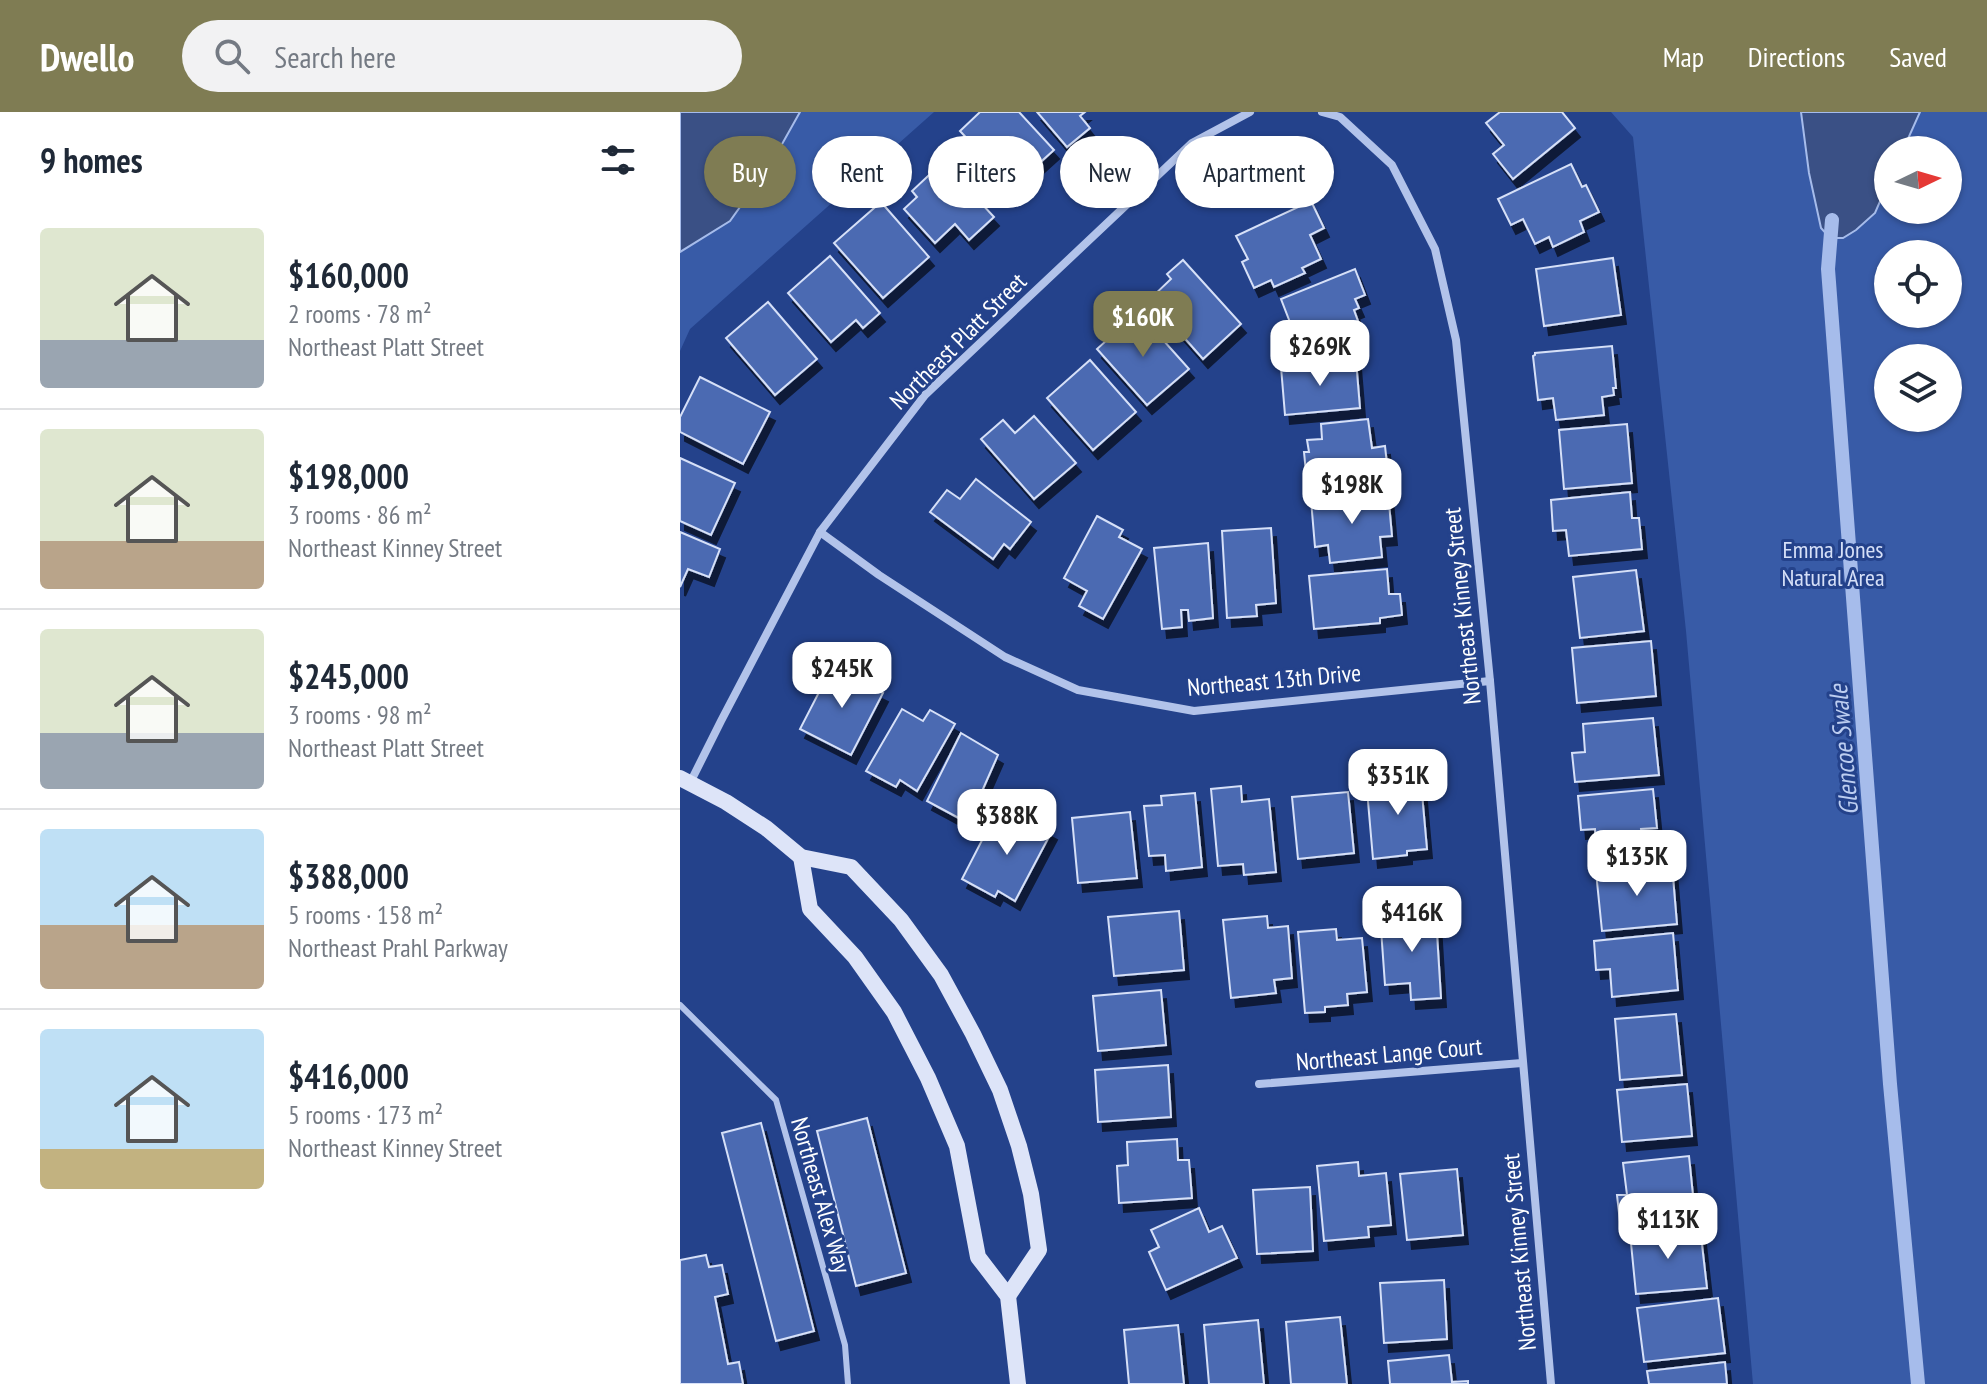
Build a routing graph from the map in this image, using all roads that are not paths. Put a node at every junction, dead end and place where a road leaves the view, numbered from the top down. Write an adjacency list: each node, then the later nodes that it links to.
1 (1250, 112): 3 (street, Northeast Platt Street)
2 (1322, 112): 4 (street, Northeast Kinney Street)
3 (820, 532): 4 (street, Northeast 13th Drive); 5 (street, Northeast Platt Street)
4 (1490, 681): 8 (street, Northeast Kinney Street)
5 (685, 781): 6 (street)
6 (801, 857): 10 (street); 10 (street)
7 (680, 1005): 11 (lane, Northeast Alex Way)
8 (1522, 1063): 9 (street, Northeast Lange Court); 13 (street, Northeast Kinney Street)
9 (1259, 1084)
10 (1008, 1296): 12 (street)
11 (848, 1384)
12 (1018, 1384)
13 (1551, 1384)

